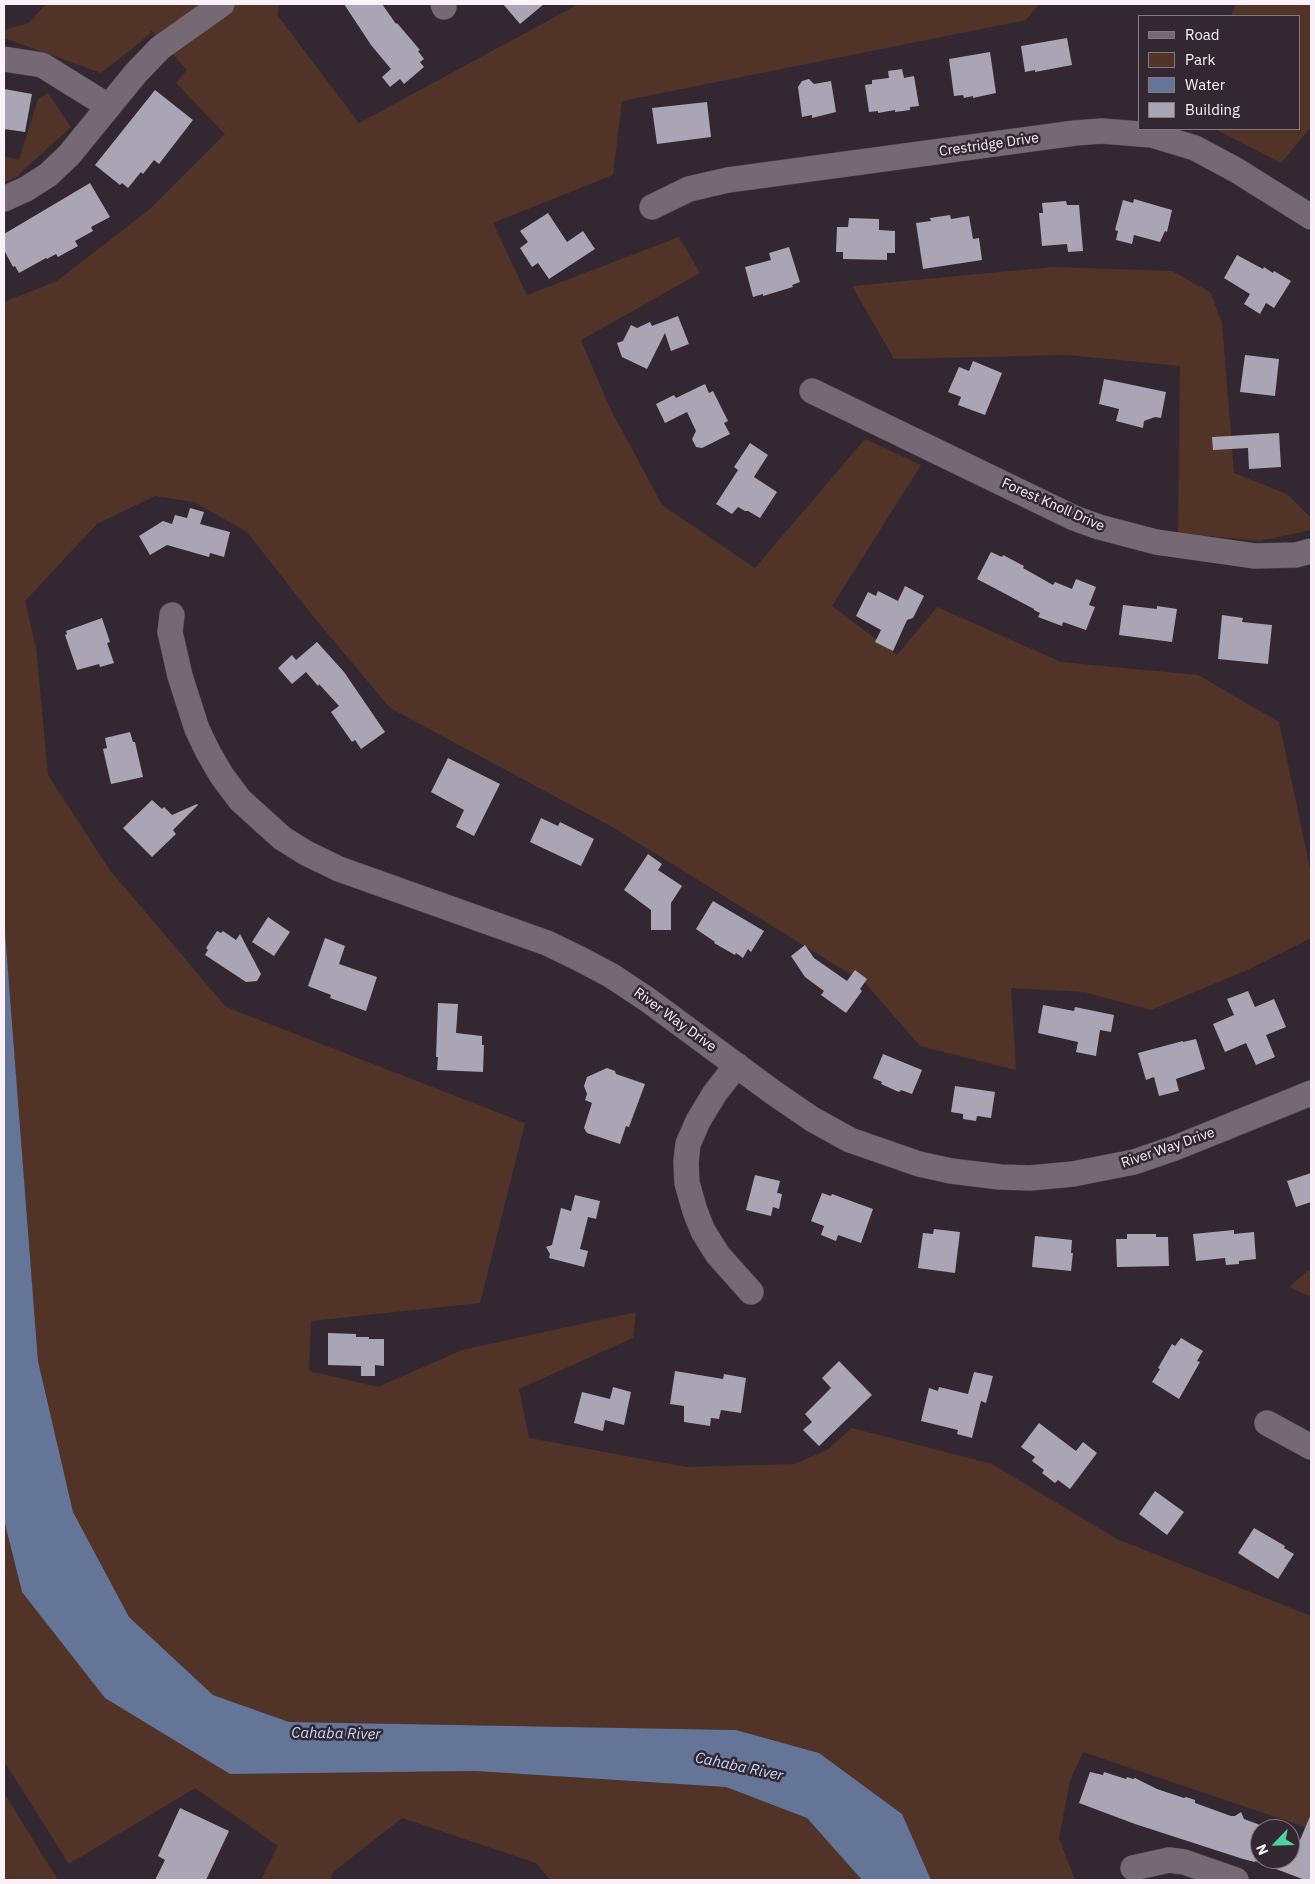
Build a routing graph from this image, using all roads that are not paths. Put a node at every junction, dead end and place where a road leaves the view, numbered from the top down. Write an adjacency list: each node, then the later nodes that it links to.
1 (222, 4): 3 (street)
2 (4, 59): 3 (street)
3 (108, 106): 4 (street)
4 (4, 199)
5 (652, 208): 6 (street, Crestridge Drive)
6 (1311, 217)
7 (812, 391): 8 (street, Forest Knoll Drive)
8 (1311, 551)
9 (172, 614): 10 (street, River Way Drive)
10 (737, 1065): 11 (street, River Way Drive); 12 (street)
11 (1311, 1093)
12 (751, 1292)
13 (1267, 1423): 14 (street)
14 (1311, 1447)
15 (1133, 1868): 16 (street)
16 (1236, 1880)

